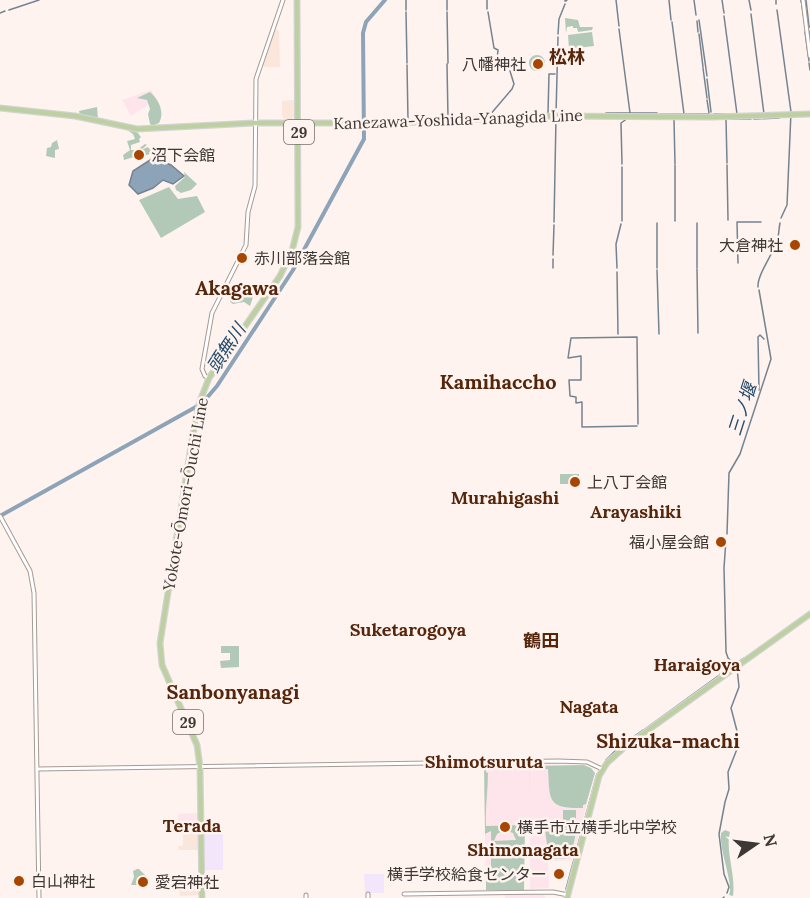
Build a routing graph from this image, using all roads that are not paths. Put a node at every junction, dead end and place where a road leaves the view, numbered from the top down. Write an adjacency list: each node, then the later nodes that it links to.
1 (283, 0): 7 (street)
2 (297, 0): 8 (main road, Yokote-Ōmori-Ōuchi Line / 29)
3 (803, 0): 4 (street)
4 (810, 56)
5 (0, 108): 7 (main road, Kanezawa-Yoshida-Yanagida Line)
6 (810, 114): 8 (main road, Kanezawa-Yoshida-Yanagida Line)
7 (254, 123): 8 (main road, Kanezawa-Yoshida-Yanagida Line); 9 (street)
8 (298, 123): 9 (main road, Yokote-Ōmori-Ōuchi Line / 29)
9 (209, 378): 12 (main road, Yokote-Ōmori-Ōuchi Line / 29)
10 (1, 517): 13 (street)
11 (810, 614): 14 (main road)
12 (200, 767): 13 (street); 14 (street); 18 (main road, Yokote-Ōmori-Ōuchi Line / 29)
13 (37, 769): 17 (street)
14 (602, 769): 16 (main road)
15 (404, 894): 16 (street)
16 (568, 897)
17 (39, 898)
18 (202, 898)

